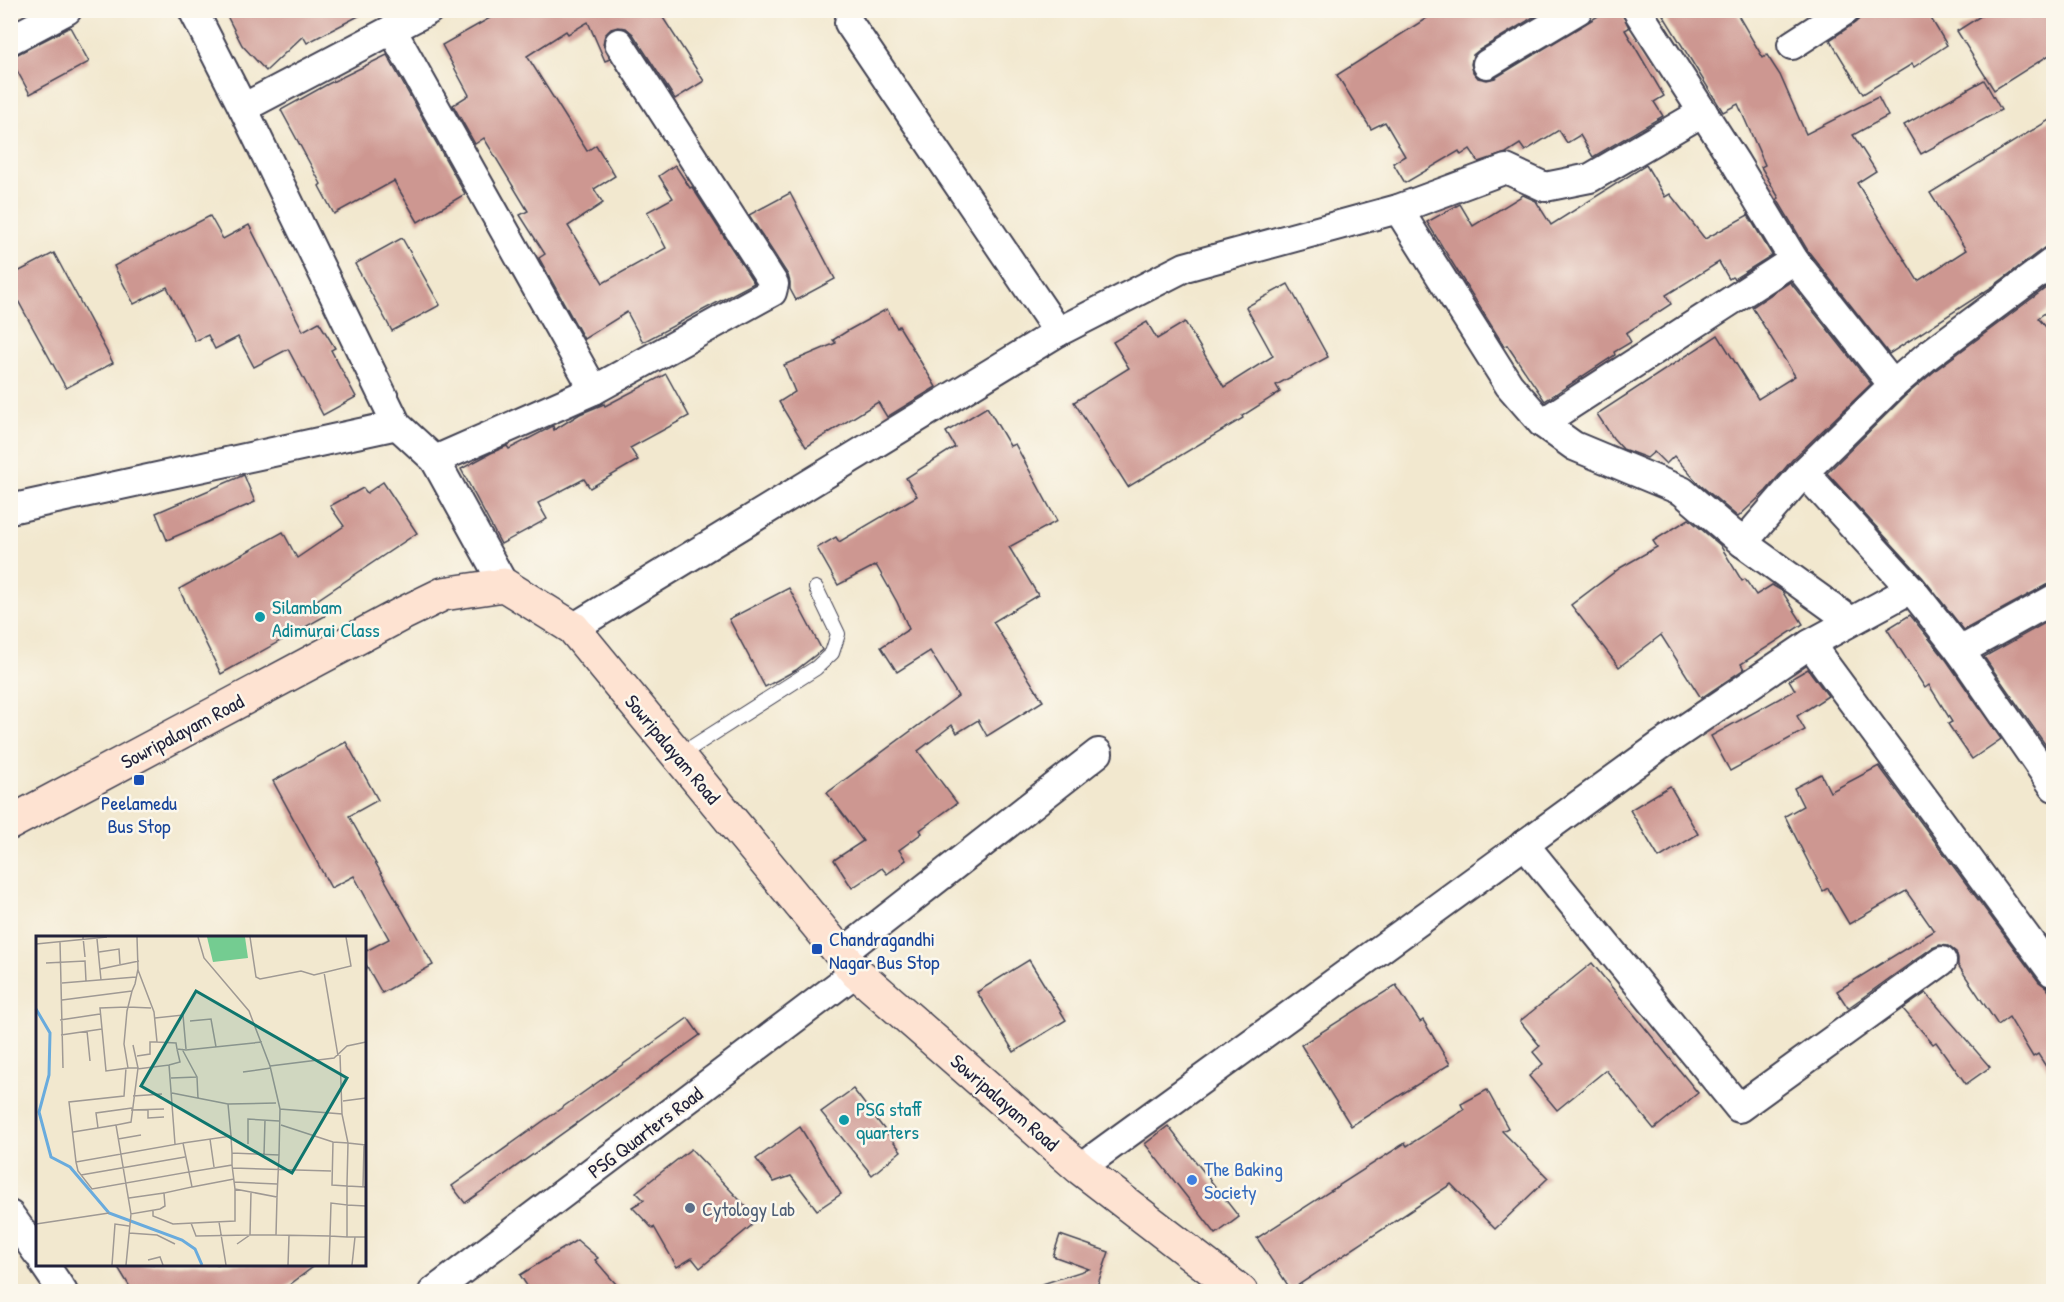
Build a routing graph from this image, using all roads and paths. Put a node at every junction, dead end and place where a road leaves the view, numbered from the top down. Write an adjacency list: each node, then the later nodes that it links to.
1 (67, 10): 9 (street)
2 (193, 10): 13 (street)
3 (429, 10): 8 (street)
4 (1578, 10): 12 (street)
5 (1637, 10): 14 (street)
6 (1846, 10): 11 (street)
7 (851, 15): 18 (street)
8 (392, 30): 13 (street); 20 (street)
9 (10, 40)
10 (619, 43): 20 (street)
11 (1792, 45)
12 (1487, 64)
13 (243, 108): 22 (street)
14 (1702, 112): 15 (street); 16 (street)
15 (1398, 209): 18 (street); 21 (street)
16 (1794, 260): 19 (street); 21 (street)
17 (2054, 261): 19 (street)
18 (1058, 332): 32 (street)
19 (1893, 385): 24 (street)
20 (594, 390): 23 (street)
21 (1542, 423): 26 (street)
22 (397, 425): 23 (street); 25 (street)
23 (435, 460): 27 (street)
24 (1804, 472): 26 (street); 29 (street)
25 (10, 509)
26 (1743, 543): 31 (street)
27 (504, 585): 32 (street, Sowripalayam Road); 38 (street, Sowripalayam Road)
28 (816, 588): 36 (lane)
29 (1911, 589): 31 (street); 34 (street)
30 (2054, 599): 34 (street)
31 (1851, 621): 33 (street)
32 (573, 628): 36 (street, Sowripalayam Road)
33 (1810, 644): 39 (street); 42 (street)
34 (1960, 651): 37 (street)
35 (1098, 753): 41 (street, PSG Quarters Road)
36 (678, 756): 41 (street, Sowripalayam Road)
37 (2054, 787)
38 (10, 823)
39 (1524, 844): 40 (street); 43 (street)
40 (1942, 961)
41 (849, 963): 43 (street, Sowripalayam Road); 48 (street, PSG Quarters Road)
42 (2054, 971)
43 (1080, 1168): 49 (street, Sowripalayam Road)
44 (10, 1215): 45 (street)
45 (36, 1251)
46 (45, 1266): 47 (street)
47 (63, 1292)
48 (433, 1292)
49 (1241, 1292)

